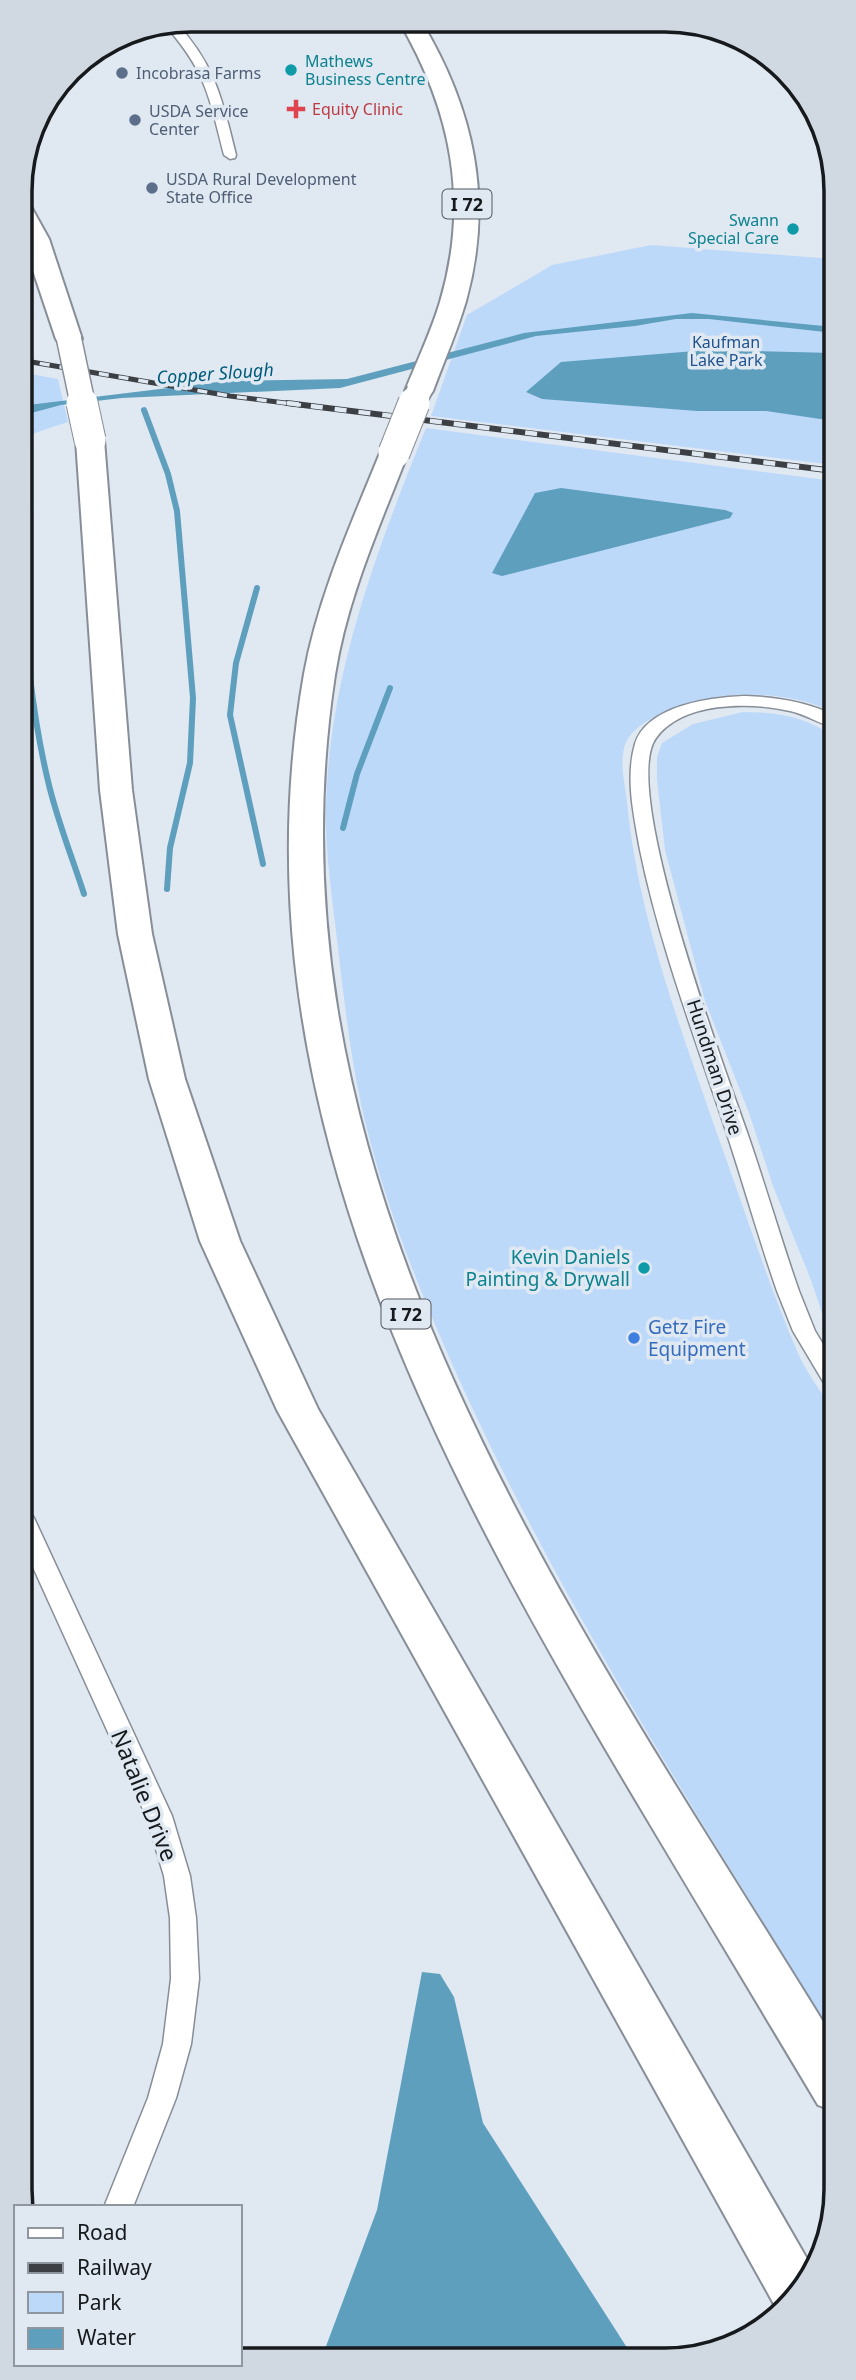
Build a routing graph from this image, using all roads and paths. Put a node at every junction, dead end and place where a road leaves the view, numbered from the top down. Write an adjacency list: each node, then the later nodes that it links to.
1 (416, 32): 8 (highway, I 72, bridge)
2 (178, 33): 3 (street)
3 (230, 155)
4 (32, 231): 10 (highway, bridge)
5 (824, 718): 6 (street, Hundman Drive)
6 (824, 1363)
7 (32, 1540): 9 (street, Natalie Drive)
8 (824, 2069)
9 (119, 2205)
10 (792, 2285)

